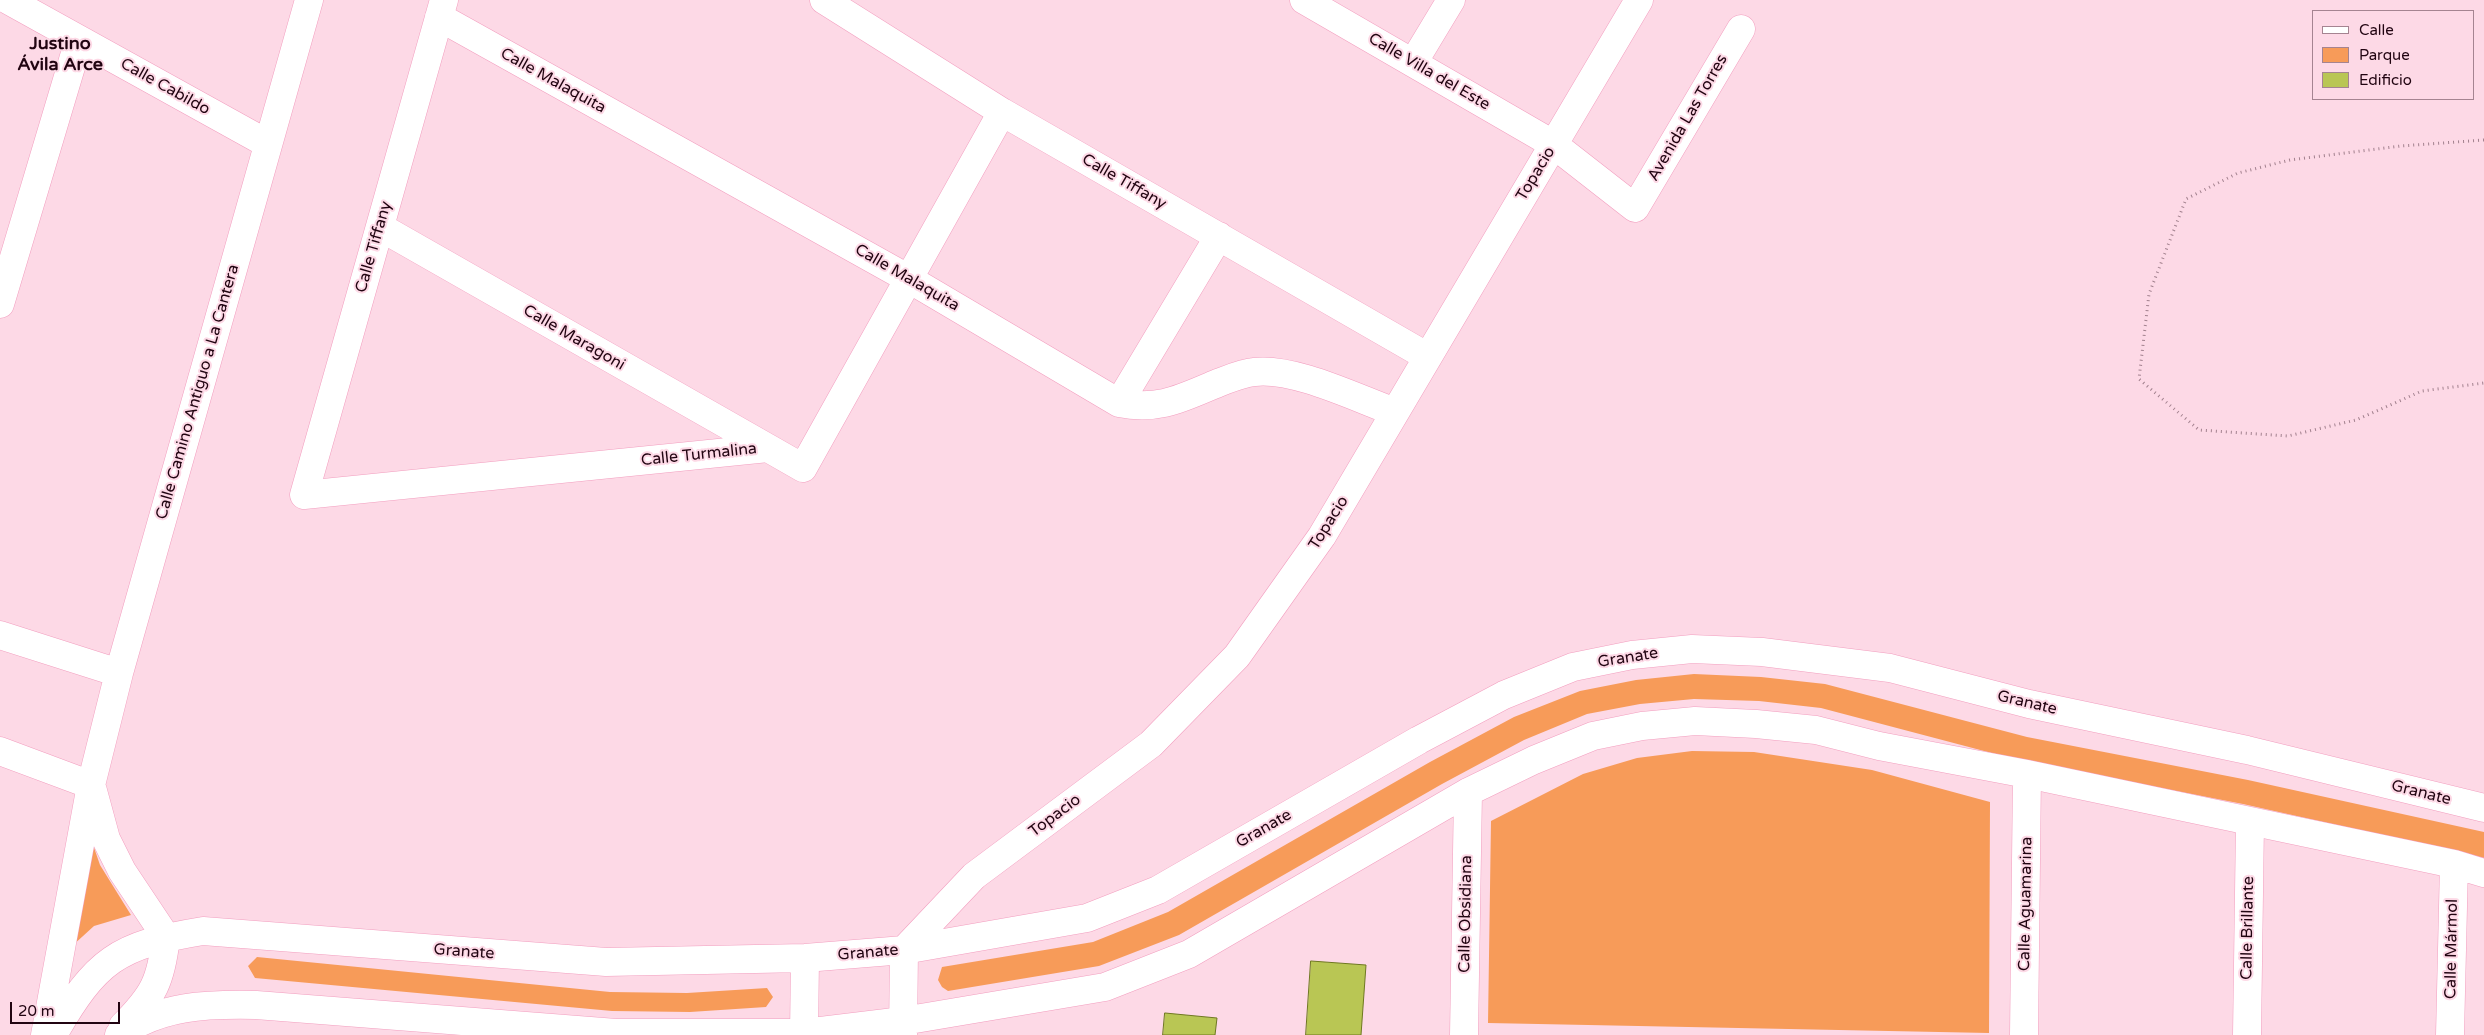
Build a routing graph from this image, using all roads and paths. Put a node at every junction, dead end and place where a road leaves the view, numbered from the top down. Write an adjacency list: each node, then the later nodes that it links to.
1 (8, 0): 9 (street, Calle Cabildo)
2 (309, 0): 13 (street, Calle Camino Antiguo a La Cantera)
3 (824, 0): 11 (street, Calle Tiffany)
4 (1304, 0): 10 (street, Calle Villa del Este)
5 (1451, 0): 10 (street)
6 (1638, 0): 14 (street, Topacio)
7 (441, 9): 16 (street, Calle Tiffany); 18 (street, Calle Malaquita)
8 (1741, 28): 15 (street, Avenida Las Torres)
9 (79, 40): 13 (street, Calle Cabildo); 19 (street)
10 (1413, 63): 14 (street, Calle Villa del Este)
11 (1002, 112): 17 (street, Calle Tiffany); 18 (street, Calle Turmalina)
12 (2484, 140): 21 (path)
13 (268, 144): 27 (street, Calle Camino Antiguo a La Cantera)
14 (1553, 144): 15 (street, Calle Villa del Este); 20 (street, Topacio)
15 (1636, 208)
16 (380, 227): 24 (street, Calle Maragoni); 25 (street, Calle Tiffany)
17 (1219, 236): 20 (street, Calle Tiffany); 22 (street)
18 (909, 279): 22 (street, Calle Malaquita); 24 (street, Calle Turmalina)
19 (0, 304)
20 (1428, 357): 23 (street, Topacio)
21 (2484, 383)
22 (1120, 403): 23 (street, Calle Malaquita)
23 (1395, 412): 37 (street, Topacio)
24 (768, 448): 25 (street, Calle Turmalina)
25 (304, 495)
26 (0, 635): 27 (street)
27 (119, 673): 30 (street, Calle Camino Antiguo a La Cantera)
28 (0, 751): 30 (street)
29 (2027, 774): 31 (street); 33 (street); 47 (street, Calle Aguamarina)
30 (91, 785): 36 (street); 42 (street, Calle Camino Antiguo a La Cantera)
31 (1468, 792): 40 (street); 46 (street, Calle Obsidiana)
32 (2484, 808): 37 (street, Granate)
33 (2250, 822): 34 (street); 48 (street, Calle Brillante)
34 (2454, 864): 35 (street); 49 (street, Calle Mármol)
35 (2484, 874)
36 (166, 937): 38 (street, Granate); 43 (street, Granate); 44 (street)
37 (904, 950): 38 (street, Granate); 40 (street)
38 (805, 958): 41 (street)
39 (391, 1026): 41 (street); 45 (street)
40 (903, 1028): 41 (street)
41 (804, 1034)
42 (45, 1035)
43 (54, 1035)
44 (115, 1035)
45 (119, 1035)
46 (1464, 1035)
47 (2024, 1035)
48 (2247, 1035)
49 (2450, 1035)

